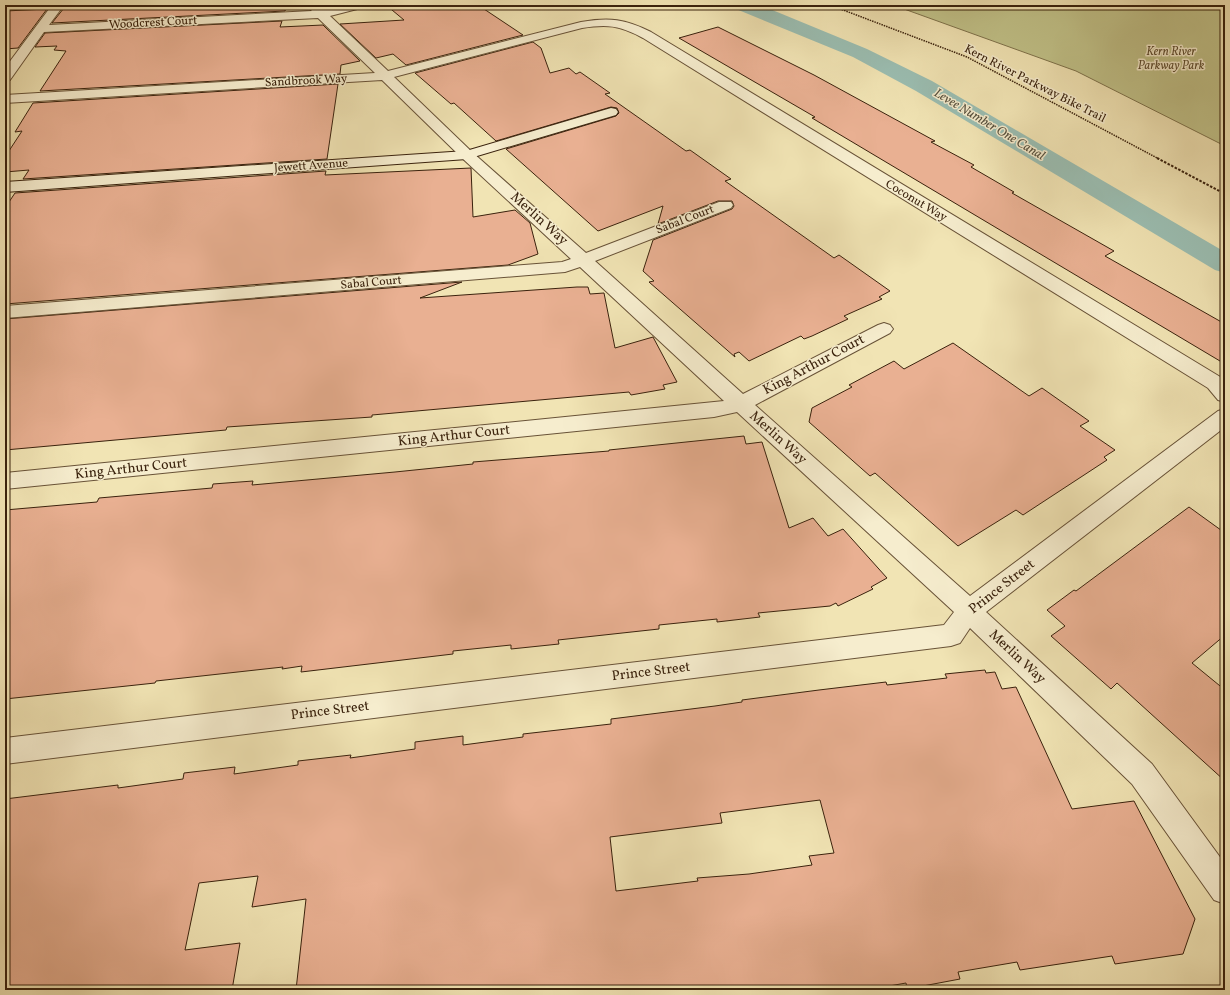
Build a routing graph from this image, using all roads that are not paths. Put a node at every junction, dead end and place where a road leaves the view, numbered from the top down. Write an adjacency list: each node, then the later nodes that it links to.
1 (58, 5): 5 (street)
2 (361, 5): 3 (street, Woodcrest Court)
3 (317, 10): 5 (street, Woodcrest Court); 6 (street, Merlin Way)
4 (600, 22): 6 (street, Sandbrook Way); 17 (street, Coconut Way)
5 (40, 29): 7 (street)
6 (385, 76): 8 (street, Sandbrook Way); 10 (street, Merlin Way)
7 (5, 77)
8 (5, 99)
9 (611, 112): 10 (street, Jewett Avenue)
10 (467, 155): 11 (street, Jewett Avenue); 13 (street, Merlin Way)
11 (5, 187)
12 (725, 205): 13 (street, Sabal Court)
13 (584, 260): 14 (street, Sabal Court); 16 (street, Merlin Way)
14 (5, 312)
15 (884, 329): 16 (street, King Arthur Court)
16 (740, 404): 18 (street, King Arthur Court); 19 (street, Merlin Way)
17 (1224, 410): 19 (street, Prince Street)
18 (5, 481)
19 (969, 611): 20 (street, Prince Street); 21 (street, Merlin Way)
20 (5, 751)
21 (1225, 888)

